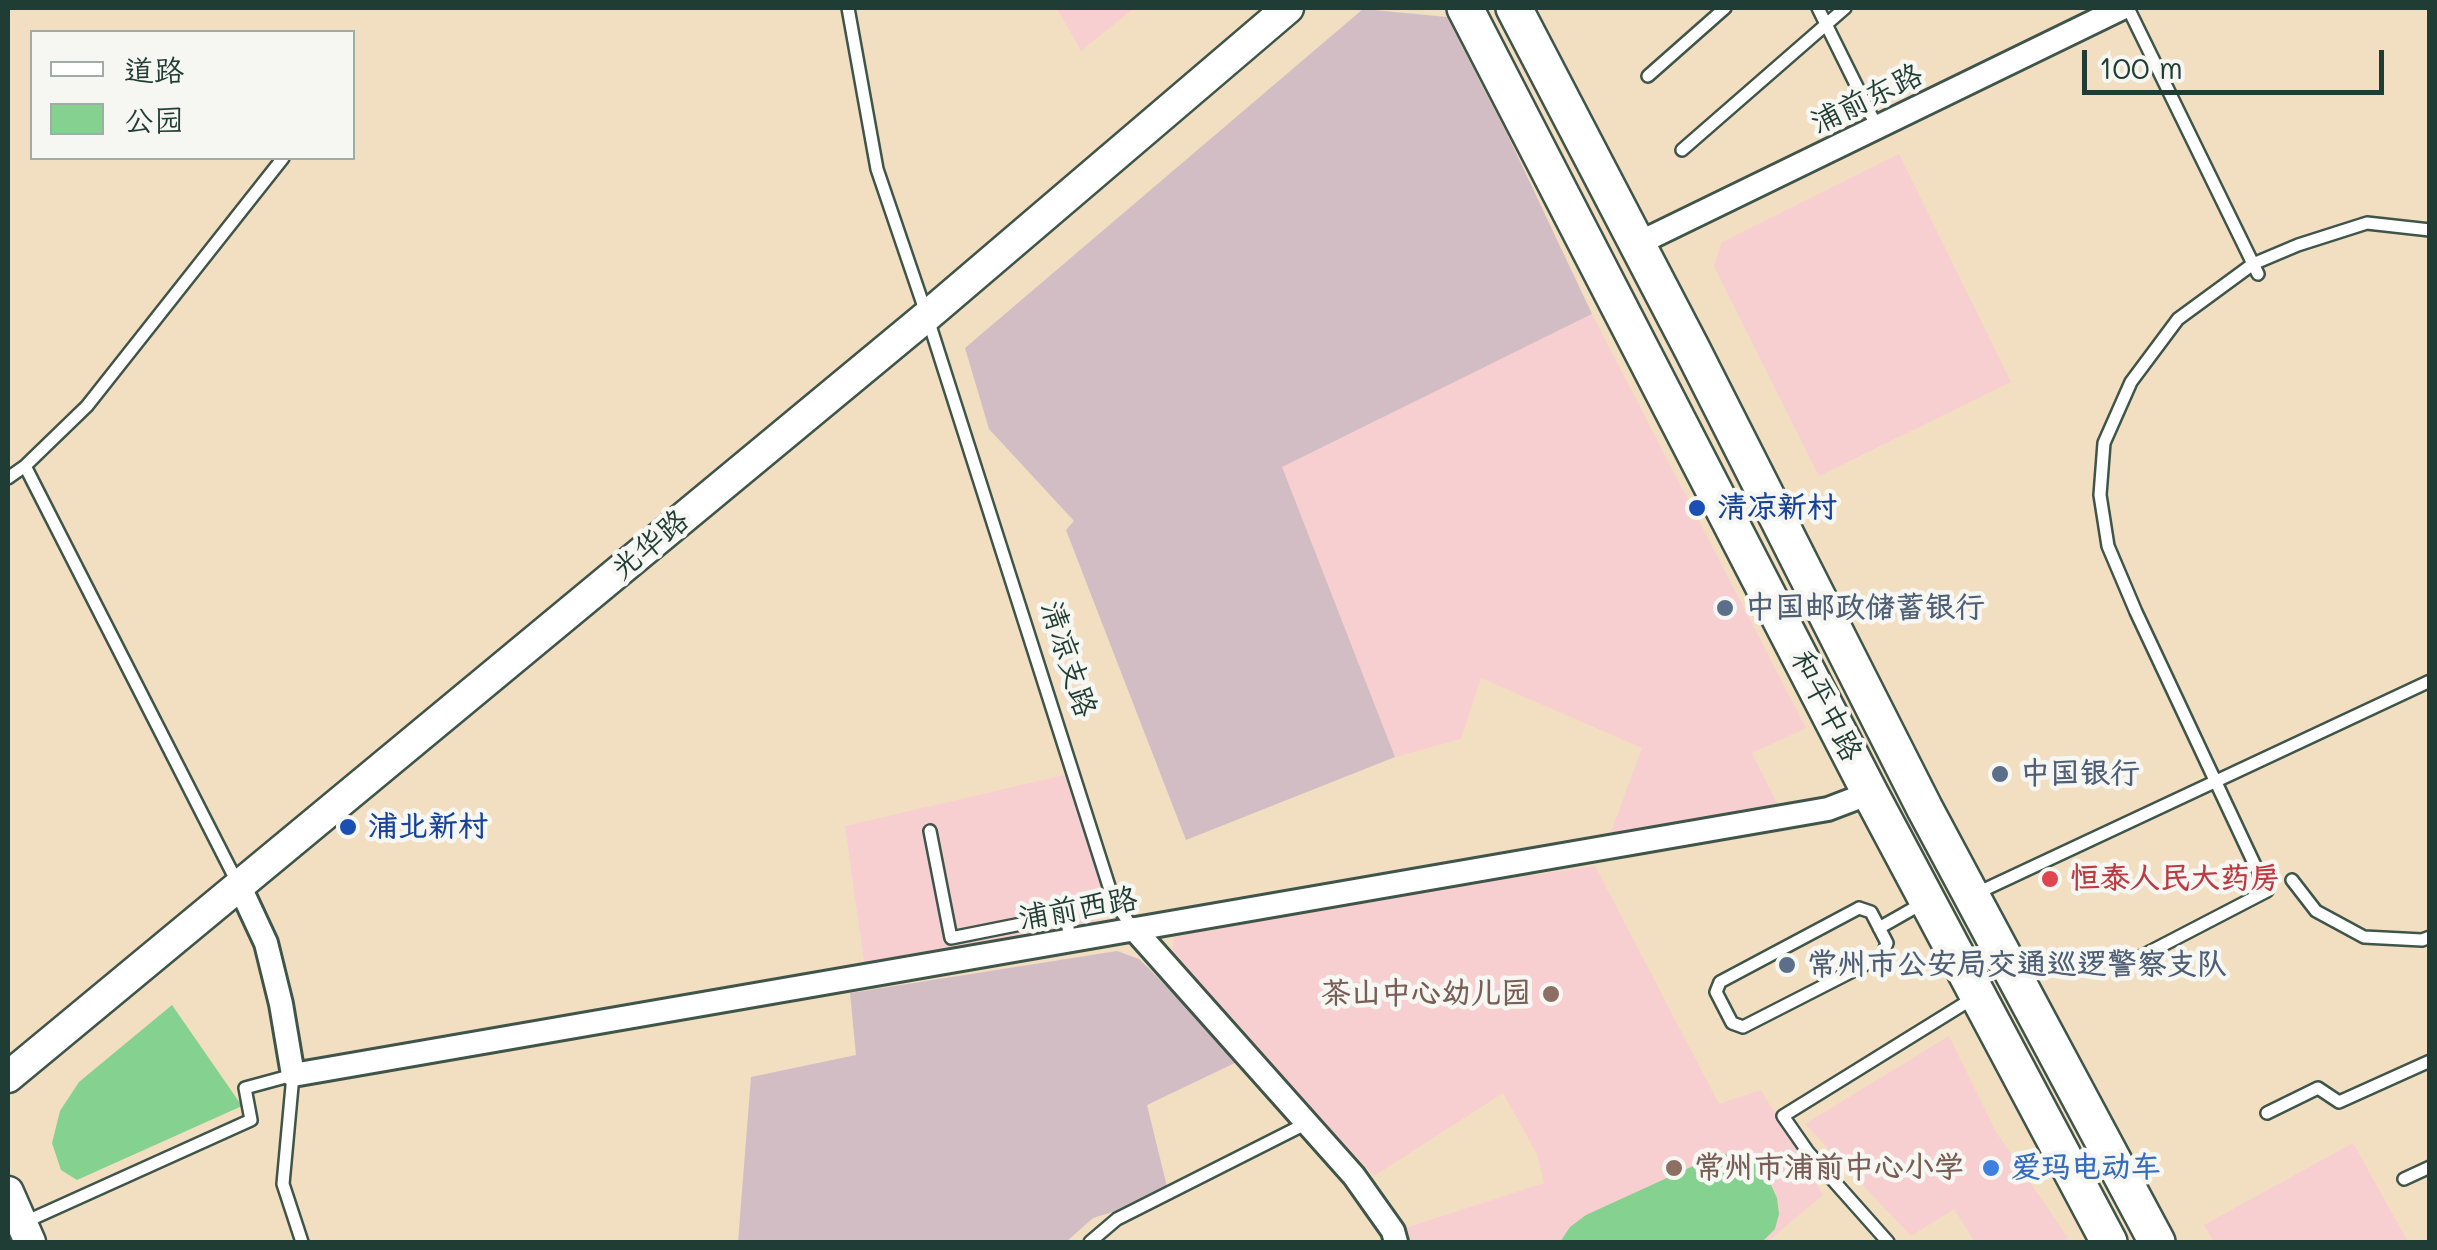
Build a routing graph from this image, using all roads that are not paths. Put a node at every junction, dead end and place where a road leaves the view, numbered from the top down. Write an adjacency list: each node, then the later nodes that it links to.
1 (848, 8): 17 (lane, 清凉支路)
2 (1288, 8): 17 (main road, 光华路)
3 (1466, 8): 22 (main road, 和平中路)
4 (1514, 8): 15 (main road, 和平中路)
5 (1726, 8): 10 (lane)
6 (1818, 8): 9 (lane)
7 (1845, 8): 9 (lane)
8 (2125, 8): 11 (street, 浦前东路); 16 (lane)
9 (1826, 24): 11 (lane); 12 (lane)
10 (1648, 76)
11 (1877, 127): 15 (street, 浦前东路)
12 (1682, 150)
13 (281, 160): 18 (lane)
14 (2430, 230): 16 (lane)
15 (1638, 244): 26 (main road, 和平中路)
16 (2255, 269): 21 (lane)
17 (928, 316): 25 (main road, 光华路); 29 (lane, 清凉支路)
18 (25, 466): 19 (lane); 25 (lane)
19 (8, 478)
20 (2430, 681): 21 (lane)
21 (2216, 781): 26 (lane); 32 (lane)
22 (1870, 792): 27 (main road, 和平中路); 29 (street, 浦前西路)
23 (930, 831): 31 (lane)
24 (2292, 880): 30 (lane)
25 (239, 886): 35 (street); 36 (main road, 光华路)
26 (1971, 896): 48 (main road, 和平中路)
27 (1927, 901): 28 (lane); 33 (main road, 和平中路)
28 (1879, 928): 28 (lane)
29 (1134, 929): 31 (street, 浦前西路); 38 (street, 清凉支路)
30 (2430, 938)
31 (1070, 940): 35 (street, 浦前西路)
32 (2138, 958)
33 (1977, 996): 43 (main road, 和平中路); 47 (lane)
34 (2430, 1061): 37 (lane)
35 (293, 1074): 42 (lane); 44 (lane)
36 (8, 1077)
37 (2267, 1113)
38 (1307, 1123): 45 (lane); 46 (street, 清凉支路)
39 (2430, 1167): 40 (lane)
40 (2404, 1179)
41 (8, 1192): 42 (main road)
42 (26, 1233)
43 (2100, 1239)
44 (302, 1242)
45 (1090, 1242)
46 (1396, 1242)
47 (1888, 1242)
48 (2157, 1242)

